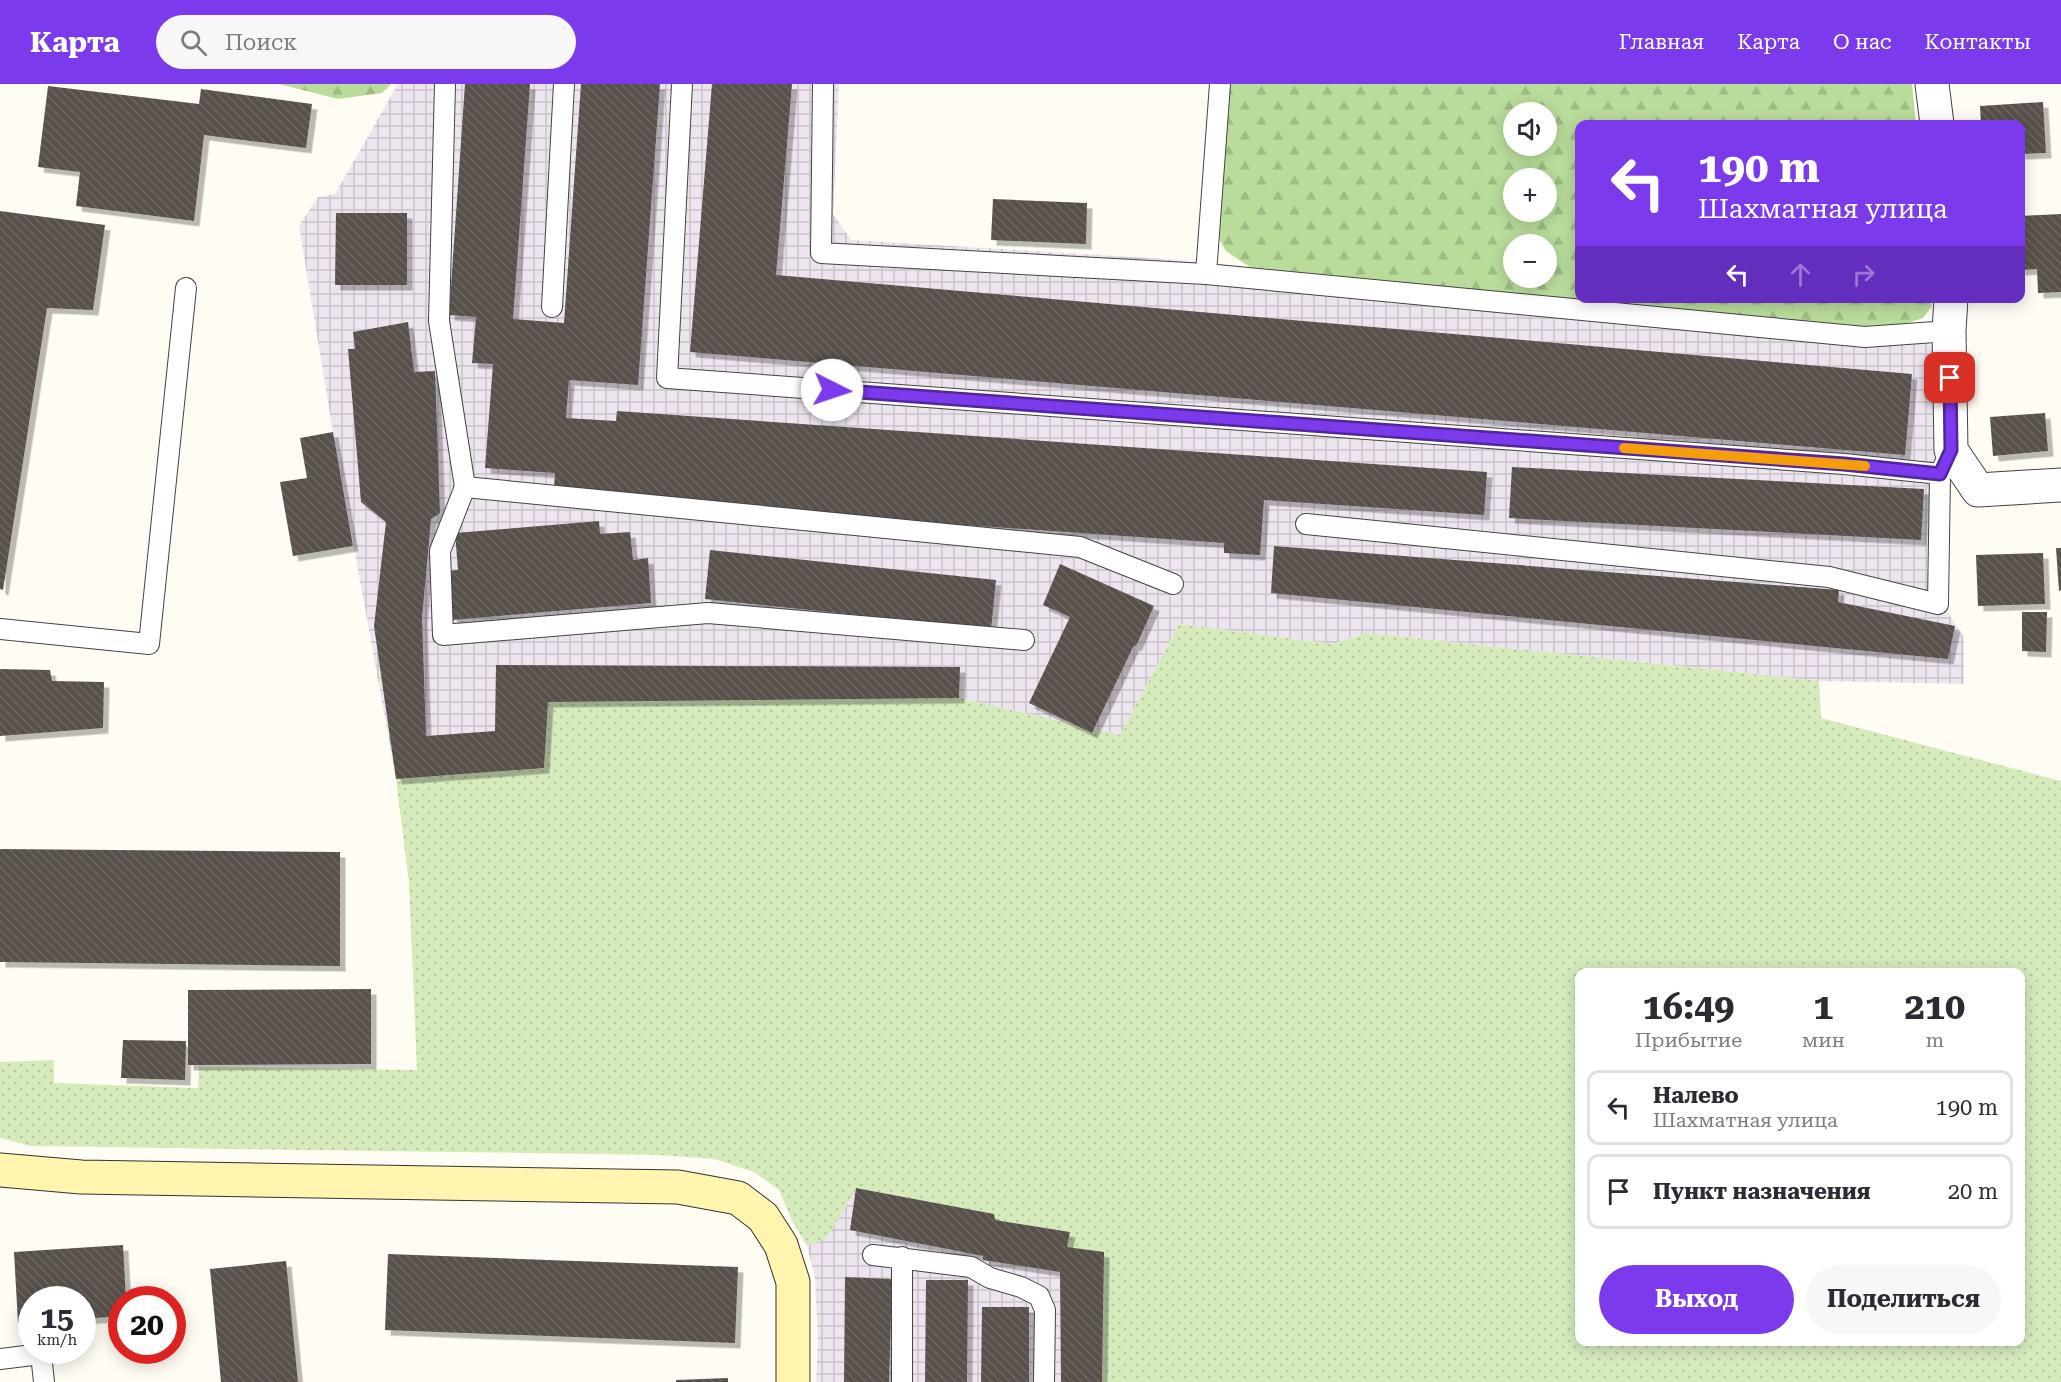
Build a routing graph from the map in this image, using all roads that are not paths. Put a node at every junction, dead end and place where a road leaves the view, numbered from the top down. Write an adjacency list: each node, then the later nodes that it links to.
1 (445, 84): 15 (lane)
2 (564, 84): 11 (lane)
3 (682, 84): 13 (lane)
4 (823, 84): 8 (lane)
5 (1220, 84): 8 (lane)
6 (1932, 84): 7 (street)
7 (1936, 120)
8 (1206, 274): 12 (lane)
9 (186, 288): 18 (lane)
10 (1951, 303): 12 (street)
11 (552, 307)
12 (1949, 331): 13 (street)
13 (1946, 462): 14 (street); 16 (lane)
14 (2061, 485)
15 (465, 487): 17 (lane); 19 (lane)
16 (1306, 524)
17 (1173, 584)
18 (0, 629)
19 (1024, 639)
20 (0, 1170): 25 (main road)
21 (873, 1255): 22 (lane)
22 (902, 1257): 26 (lane); 27 (lane)
23 (0, 1359): 24 (lane)
24 (44, 1382)
25 (793, 1382)
26 (902, 1382)
27 (1044, 1382)

